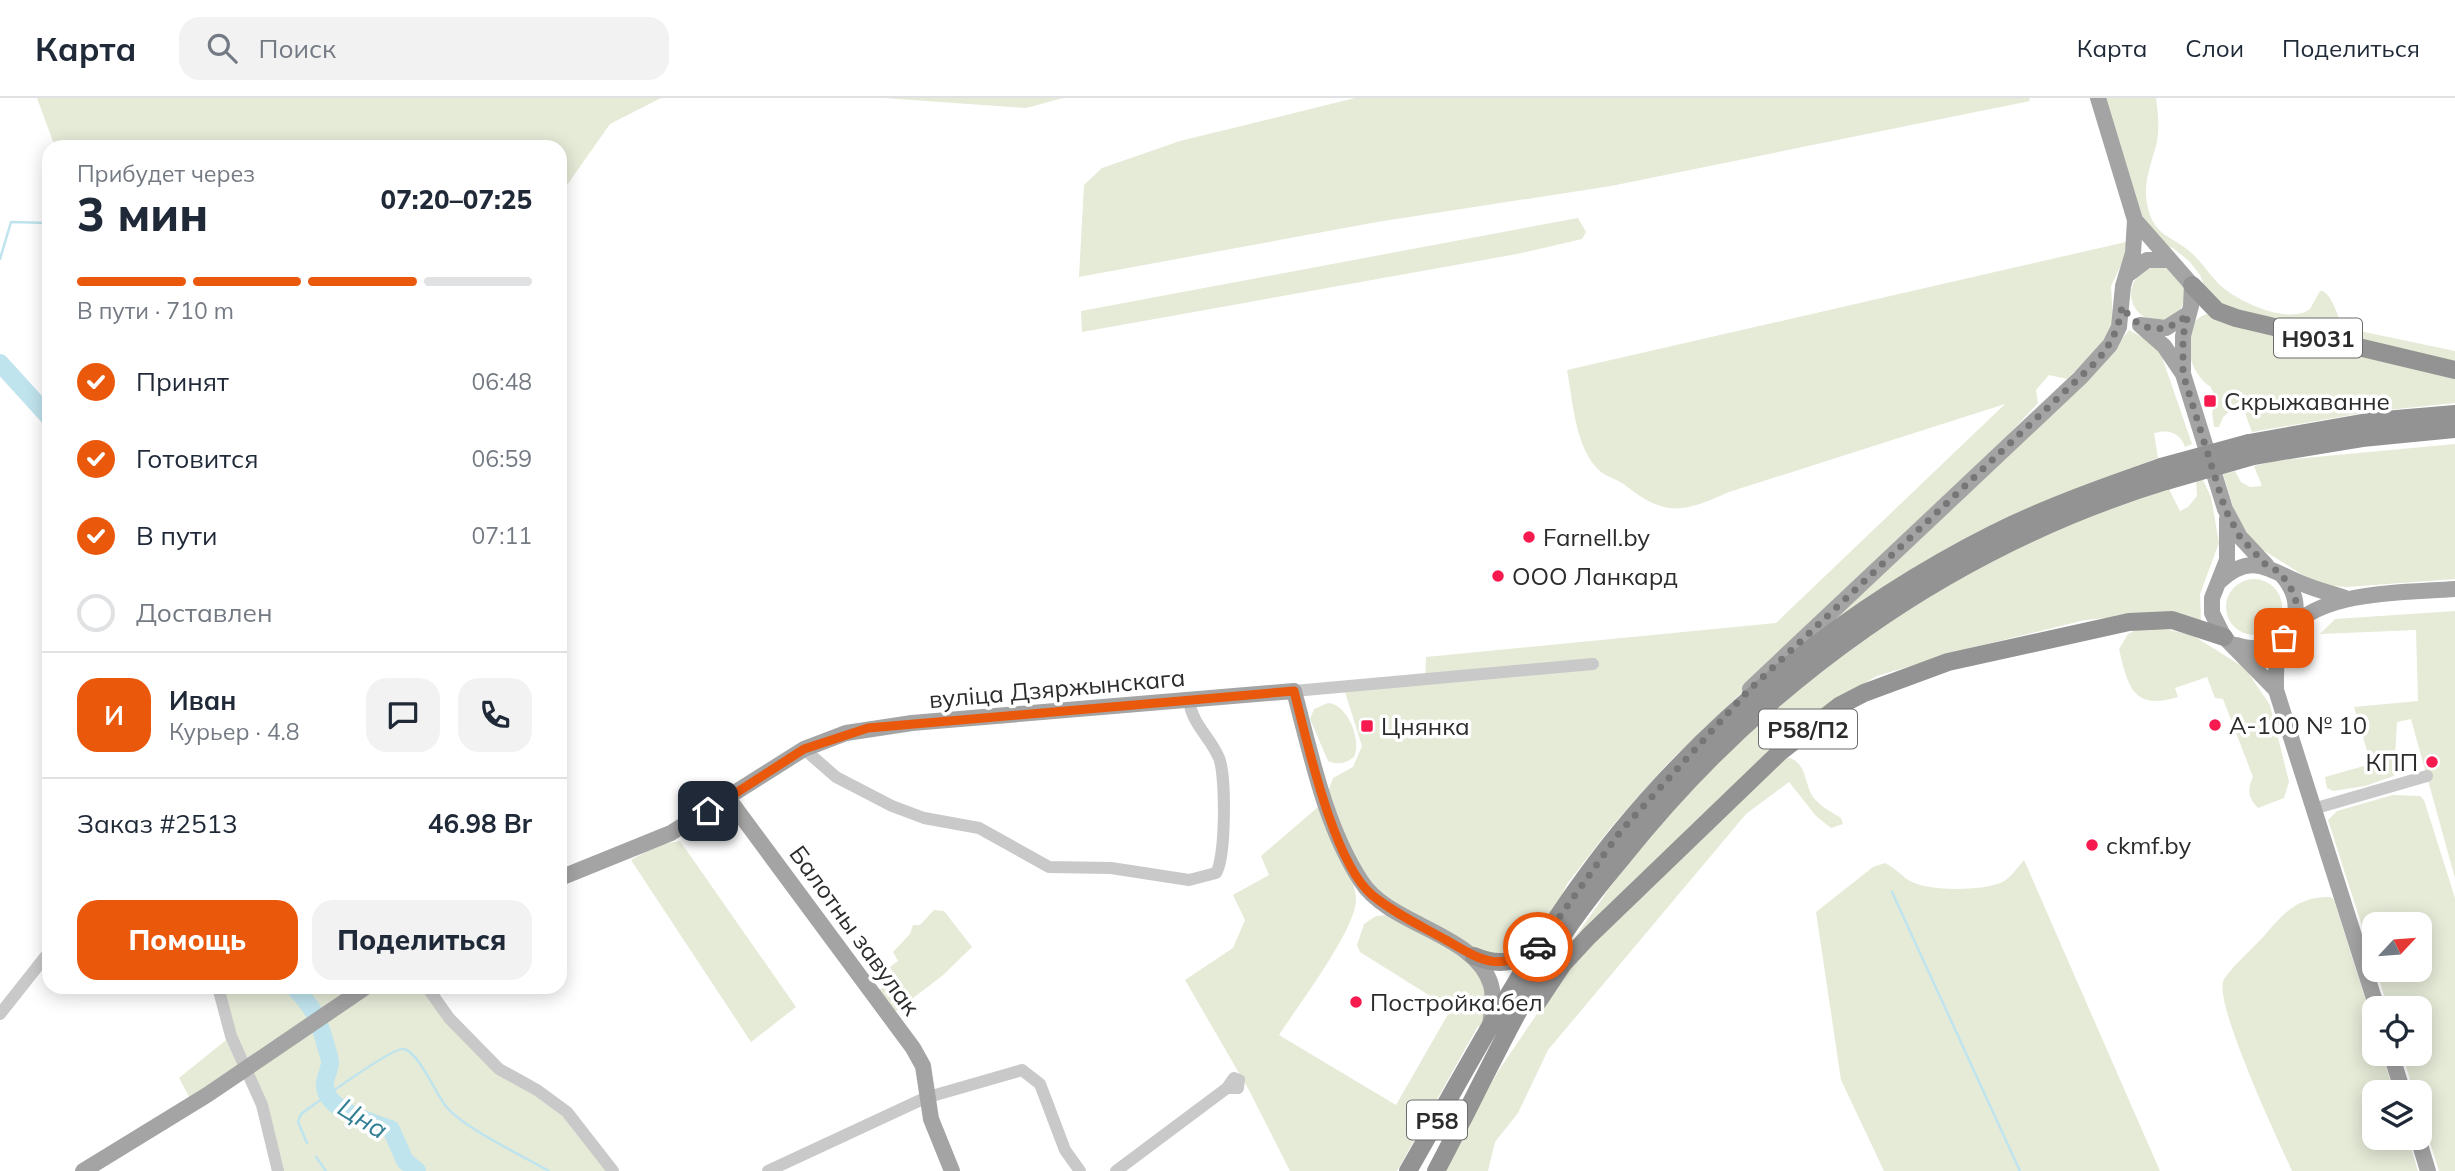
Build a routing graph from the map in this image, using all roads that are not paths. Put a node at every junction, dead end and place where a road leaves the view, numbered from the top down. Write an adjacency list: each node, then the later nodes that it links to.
1 (2098, 98): 2 (main road, Н9031)
2 (2135, 220): 3 (main road, Н9031); 4 (main road, Н9031)
3 (2168, 260): 4 (main road); 5 (main road, Н9031)
4 (2127, 275): 6 (main road, Н9031)
5 (2192, 285): 7 (main road); 9 (highway, Н9031)
6 (2122, 306): 8 (main road); 26 (main road, Н9031)
7 (2188, 314): 8 (main road); 10 (main road)
8 (2140, 326): 10 (main road)
9 (2455, 370)
10 (2183, 374): 15 (main road)
11 (2455, 414): 13 (highway, Р58)
12 (2455, 429): 13 (highway, Р58)
13 (2251, 449): 14 (highway, Р58, bridge)
14 (2164, 474): 26 (highway, Р58); 44 (highway, Р58)
15 (2227, 513): 16 (main road); 17 (main road)
16 (2274, 569): 17 (main road); 19 (main road, Р58/П2); 20 (main road)
17 (2218, 583): 21 (main road)
18 (2455, 589): 19 (main road, Р58/П2)
19 (2348, 599): 20 (main road, Р58/П2)
20 (2289, 631): 21 (main road, Р58/П2); 23 (main road)
21 (2229, 640): 23 (main road); 44 (highway, Р58/П2)
22 (1593, 664): 24 (street, вуліца Дзяржынскага)
23 (2276, 690): 30 (main road)
24 (1294, 691): 25 (main road, вуліца Дзяржынскага); 33 (main road)
25 (1189, 700): 27 (main road, вуліца Дзяржынскага); 27 (street)
26 (1710, 736): 32 (highway, Р58)
27 (804, 749): 29 (main road, вуліца Дзяржынскага)
28 (2427, 776): 30 (street)
29 (729, 798): 31 (main road, вуліца Дзяржынскага); 43 (main road, Балотны завулак)
30 (2313, 809): 38 (main road)
31 (567, 875)
32 (1538, 948): 33 (highway); 40 (highway, Р58)
33 (1474, 957): 40 (main road)
34 (42, 961): 39 (street)
35 (220, 994): 41 (street)
36 (355, 994): 41 (main road)
37 (432, 994): 48 (street)
38 (2373, 996)
39 (0, 1014)
40 (1490, 1028): 53 (highway, Р58)
41 (243, 1069): 46 (main road); 47 (street)
42 (1227, 1088): 52 (street)
43 (925, 1098): 49 (street); 50 (main road, Балотны завулак); 51 (street)
44 (1471, 1105): 54 (highway, Р58)
45 (2422, 1150): 55 (main road)
46 (83, 1171)
47 (278, 1171)
48 (613, 1171)
49 (768, 1171)
50 (952, 1171)
51 (1080, 1171)
52 (1116, 1171)
53 (1408, 1171)
54 (1436, 1171)
55 (2428, 1171)

